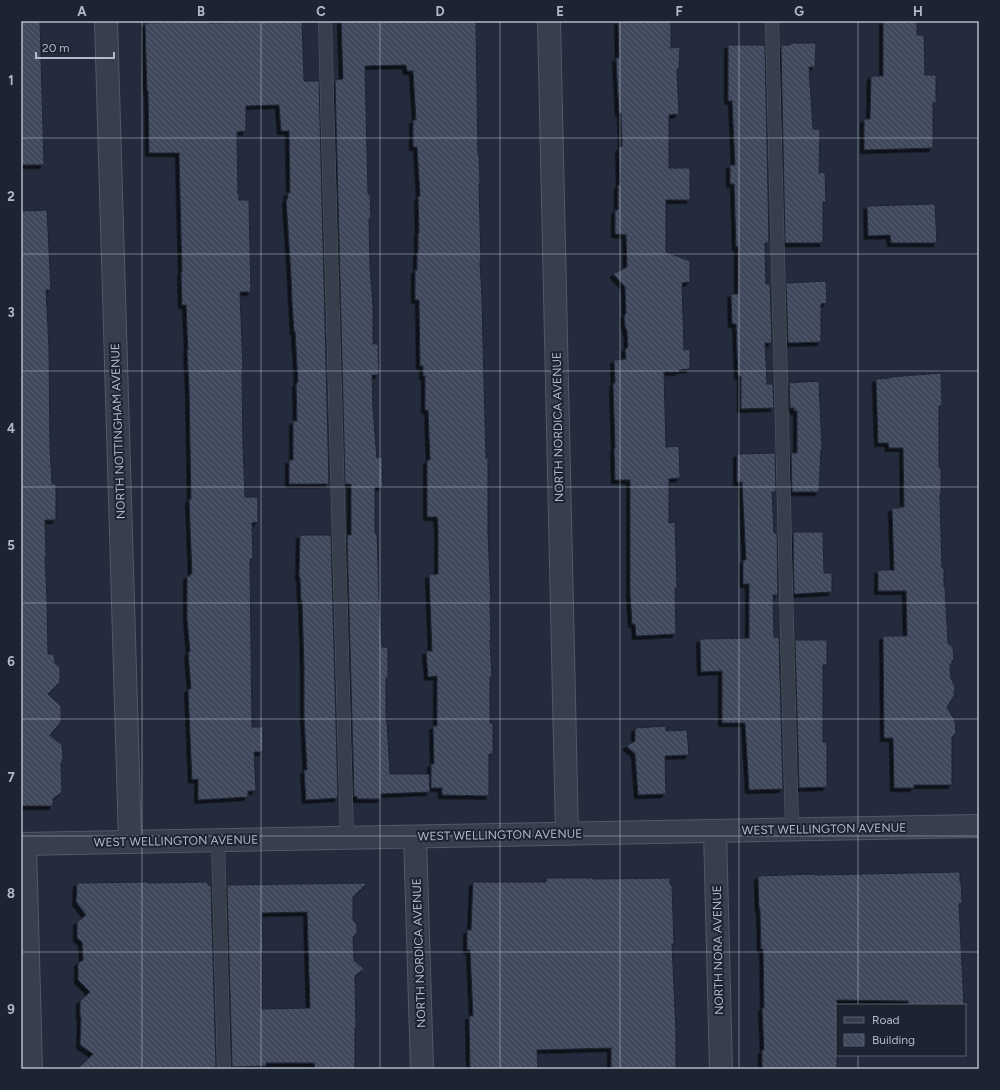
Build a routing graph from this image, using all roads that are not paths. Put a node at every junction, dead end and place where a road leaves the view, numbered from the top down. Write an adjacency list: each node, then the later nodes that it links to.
1 (106, 21): 12 (street, NORTH NOTTINGHAM AVENUE)
2 (325, 21): 10 (lane)
3 (549, 21): 8 (street, NORTH NORDICA AVENUE)
4 (772, 21): 6 (lane)
5 (979, 826): 6 (street, WEST WELLINGTON AVENUE)
6 (792, 830): 7 (street, WEST WELLINGTON AVENUE)
7 (715, 831): 8 (street, WEST WELLINGTON AVENUE); 17 (street, NORTH NORA AVENUE)
8 (567, 834): 9 (street, WEST WELLINGTON AVENUE)
9 (415, 837): 10 (street, WEST WELLINGTON AVENUE); 16 (street, NORTH NORDICA AVENUE)
10 (347, 838): 11 (street, WEST WELLINGTON AVENUE)
11 (218, 840): 12 (street, WEST WELLINGTON AVENUE); 15 (lane)
12 (130, 842): 13 (street, WEST WELLINGTON AVENUE)
13 (23, 844): 14 (street)
14 (31, 1069)
15 (224, 1069)
16 (422, 1069)
17 (721, 1069)

